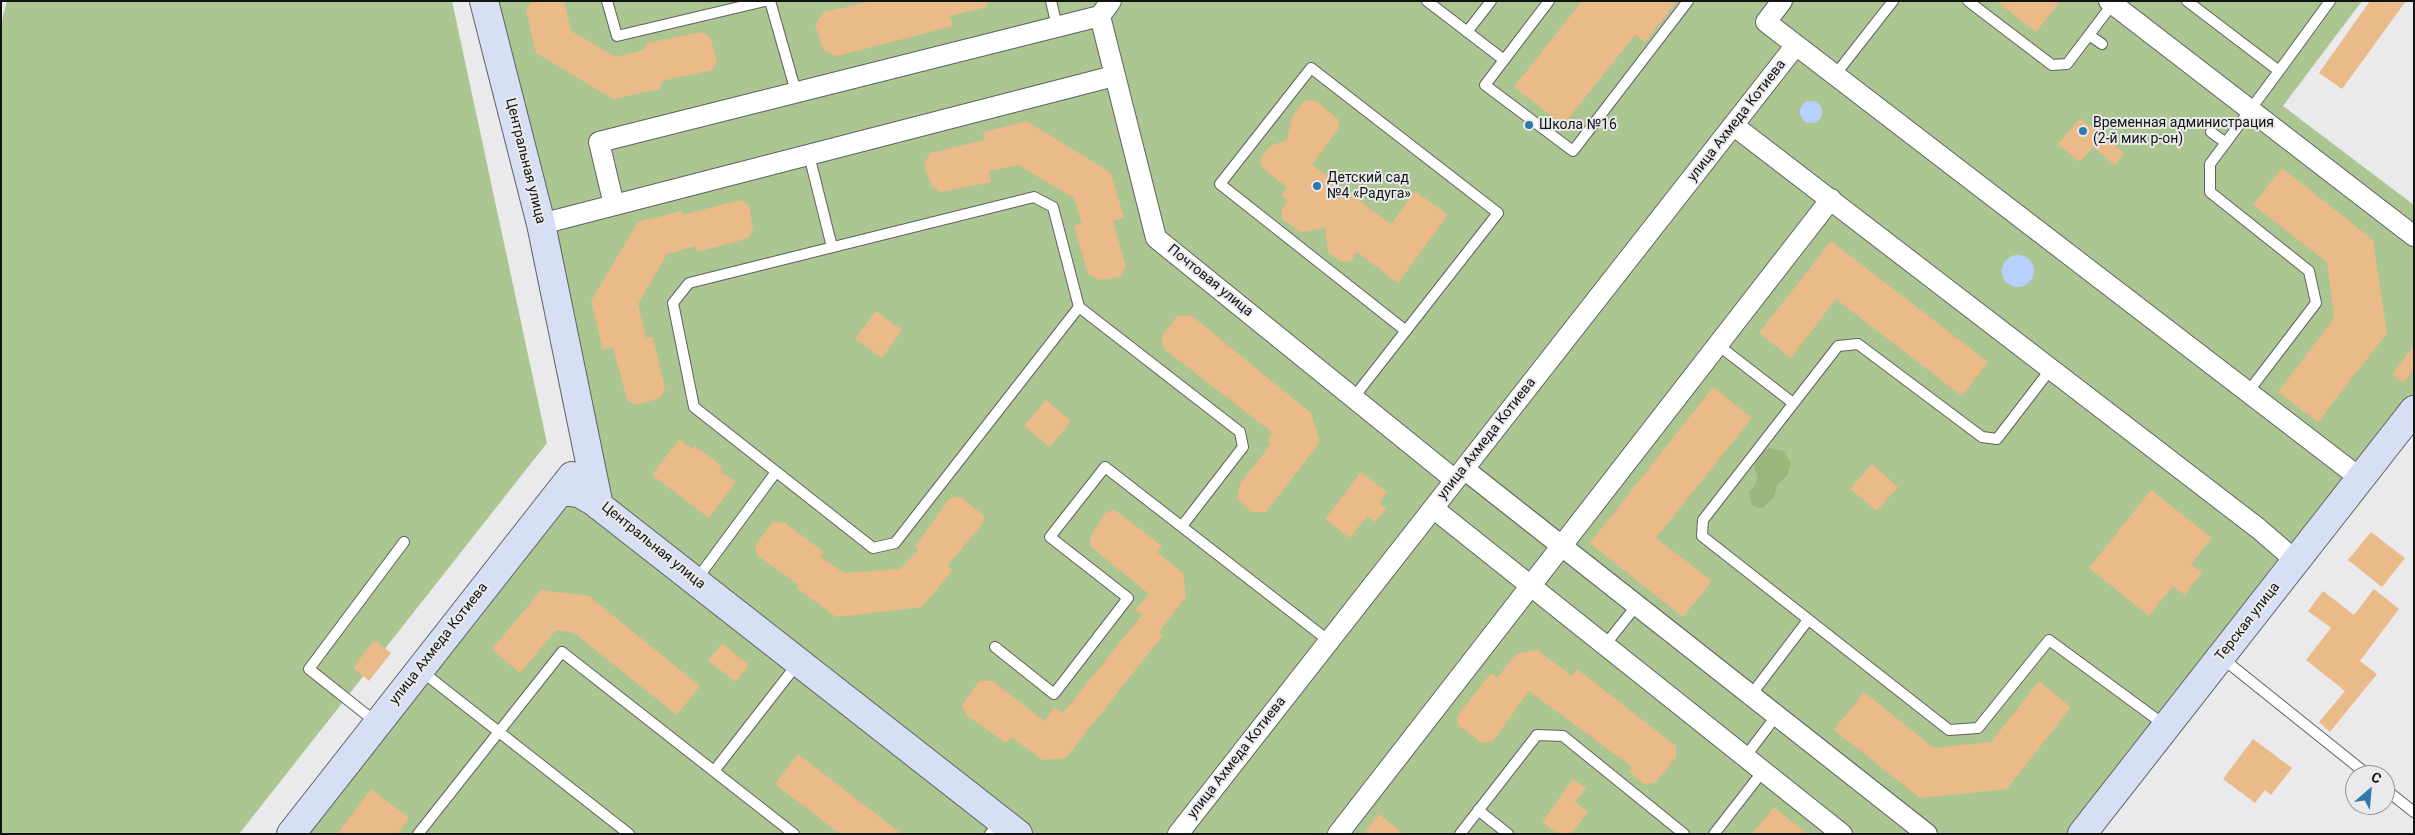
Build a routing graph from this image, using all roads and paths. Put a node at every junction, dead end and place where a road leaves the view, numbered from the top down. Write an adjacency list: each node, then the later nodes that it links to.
1 (484, 1): 34 (street, Центральная улица)
2 (607, 1): 3 (lane)
3 (764, 1)
4 (770, 1): 26 (lane)
5 (1051, 1): 17 (lane)
6 (1427, 1): 18 (lane)
7 (1491, 1): 18 (lane)
8 (1549, 1): 22 (lane)
9 (1688, 1): 22 (lane)
10 (1782, 1): 21 (street)
11 (1892, 1): 24 (lane)
12 (1968, 1): 19 (lane)
13 (2187, 1): 23 (lane)
14 (2330, 1): 23 (lane)
15 (2112, 2): 19 (lane); 27 (street)
16 (1105, 9): 17 (street); 25 (street, Почтовая улица)
17 (1057, 26): 26 (street)
18 (1468, 32): 22 (lane)
19 (2089, 34): 20 (lane)
20 (2102, 44)
21 (1796, 45): 24 (street); 28 (street, улица Ахмеда Котиева)
22 (1504, 60)
23 (2279, 71): 27 (lane)
24 (1836, 75): 41 (street)
25 (1114, 76): 31 (street); 42 (street, Почтовая улица)
26 (796, 92): 33 (street)
27 (2250, 110): 30 (lane); 35 (street)
28 (1733, 125): 32 (street); 47 (street, улица Ахмеда Котиева)
29 (2211, 132): 30 (lane)
30 (2226, 143): 41 (lane)
31 (809, 155): 33 (street); 36 (lane)
32 (1831, 199): 39 (street); 40 (street)
33 (614, 205): 34 (street)
34 (541, 224): 45 (street, Центральная улица)
35 (2414, 236)
36 (832, 247): 37 (lane); 46 (lane)
37 (1079, 307): 46 (lane); 52 (lane)
38 (1406, 331): 38 (lane); 42 (lane)
39 (1718, 345): 43 (lane); 54 (street)
40 (2050, 370): 43 (lane); 55 (street)
41 (2248, 392): 48 (street)
42 (1354, 398): 47 (street, Почтовая улица)
43 (1793, 404): 59 (lane)
44 (2414, 410): 48 (street, Терская улица)
45 (589, 455): 49 (street, улица Ахмеда Котиева); 50 (street, Центральная улица)
46 (776, 472): 56 (lane)
47 (1460, 474): 51 (street, улица Ахмеда Котиева); 54 (street, Почтовая улица)
48 (2360, 478): 55 (street, Терская улица)
49 (560, 491): 50 (street); 65 (street, улица Ахмеда Котиева)
50 (599, 506): 56 (street, Центральная улица)
51 (1433, 508): 57 (street); 60 (street, улица Ахмеда Котиева)
52 (1182, 526): 60 (lane); 62 (lane)
53 (404, 542): 68 (lane)
54 (1562, 545): 57 (street); 58 (street, Почтовая улица)
55 (2296, 561): 63 (street, Терская улица)
56 (695, 581): 64 (street, Центральная улица)
57 (1531, 586): 61 (street); 85 (street)
58 (1637, 605): 61 (lane); 66 (street, Почтовая улица)
59 (1808, 620): 66 (lane); 69 (lane)
60 (1329, 641): 84 (street, улица Ахмеда Котиева)
61 (1605, 645): 71 (street)
62 (995, 647)
63 (2220, 657): 69 (street, Терская улица); 72 (lane)
64 (799, 662): 74 (lane); 78 (street, Центральная улица)
65 (419, 669): 68 (street, улица Ахмеда Котиева); 70 (lane)
66 (1751, 695): 67 (street, Почтовая улица)
67 (1777, 715): 71 (lane); 79 (street, Почтовая улица)
68 (377, 723): 80 (street, улица Ахмеда Котиева)
69 (2166, 726): 91 (street, Терская улица)
70 (498, 731): 74 (lane); 81 (lane); 82 (lane)
71 (1746, 757): 73 (street)
72 (2355, 765)
73 (1763, 771): 89 (lane); 90 (street)
74 (714, 772): 83 (lane)
75 (2395, 797): 77 (lane)
76 (1478, 810): 86 (lane); 87 (lane); 88 (lane)
77 (2414, 812)
78 (1003, 829)
79 (1917, 831)
80 (291, 834)
81 (418, 834)
82 (629, 834)
83 (794, 834)
84 (1178, 834)
85 (1338, 834)
86 (1460, 834)
87 (1508, 834)
88 (1684, 834)
89 (1714, 834)
90 (1842, 834)
91 (2082, 834)

